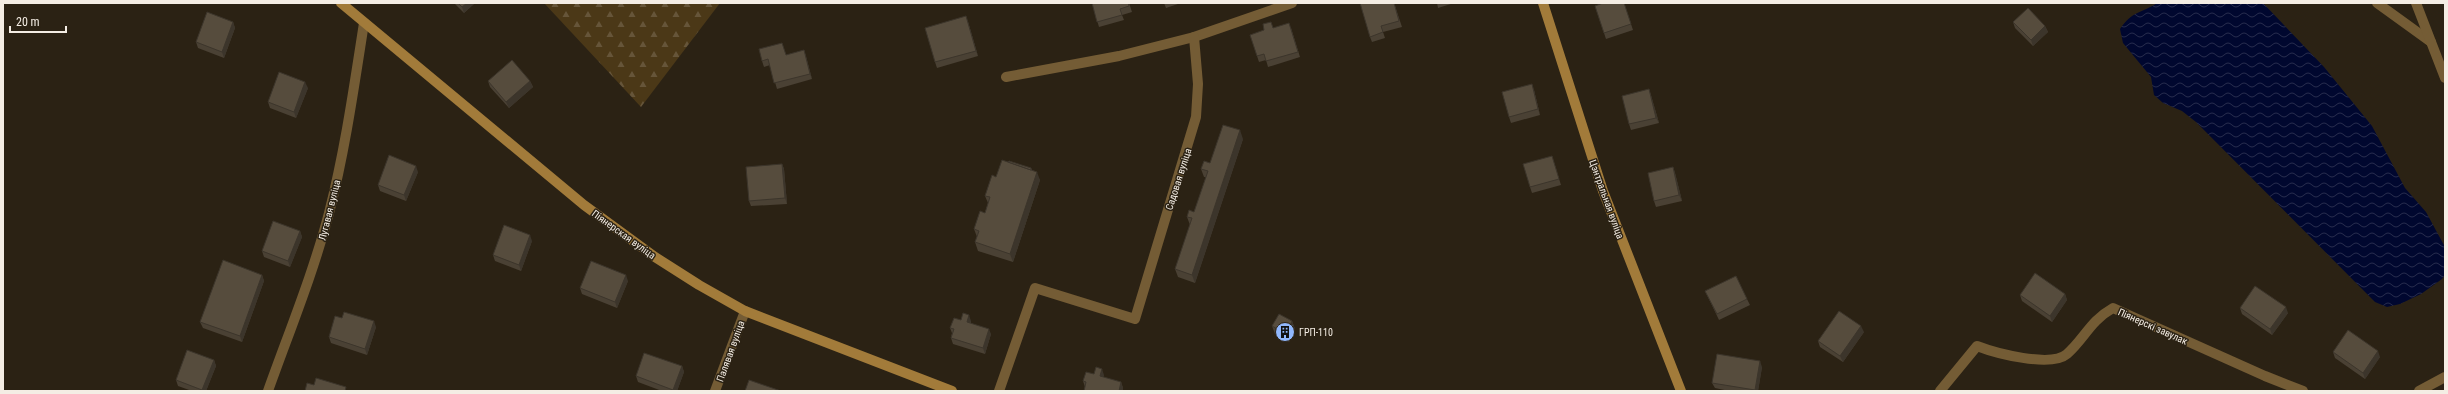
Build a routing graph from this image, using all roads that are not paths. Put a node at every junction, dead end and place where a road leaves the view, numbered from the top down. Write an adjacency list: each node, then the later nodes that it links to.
1 (341, 3): 6 (street, Піянерская вуліца)
2 (1292, 3): 7 (street)
3 (1543, 3): 17 (street, Цэнтральная вуліца)
4 (2377, 3): 8 (street)
5 (2416, 3): 8 (street)
6 (364, 23): 11 (street, Піянерская вуліца); 13 (street, Лугавая вуліца)
7 (1194, 37): 9 (street); 16 (street, Садовая вуліца)
8 (2432, 42): 10 (street)
9 (1006, 77)
10 (2445, 78)
11 (745, 311): 14 (street, Палявая вуліца); 15 (street, Піянерская вуліца)
12 (2445, 377): 20 (street)
13 (268, 391)
14 (715, 391)
15 (952, 391)
16 (999, 391)
17 (1681, 391)
18 (1940, 391): 19 (street, Піянерскі завулак)
19 (2303, 391)
20 (2419, 391)

